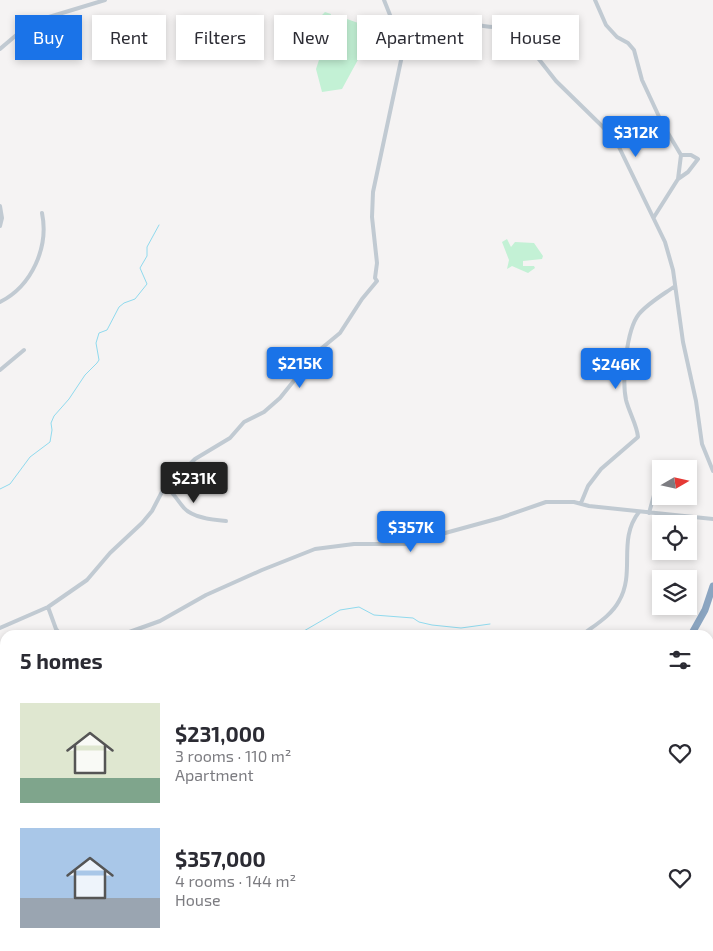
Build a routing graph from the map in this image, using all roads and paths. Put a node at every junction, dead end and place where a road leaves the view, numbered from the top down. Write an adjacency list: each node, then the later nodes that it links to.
1 (105, 0): 6 (street)
2 (384, 0): 4 (street)
3 (595, 0): 8 (street)
4 (391, 15)
5 (482, 26): 12 (street)
6 (0, 49)
7 (401, 60): 19 (street)
8 (681, 154): 9 (street); 9 (street)
9 (678, 179): 12 (street)
10 (0, 206): 13 (street)
11 (42, 213): 15 (street)
12 (654, 217): 14 (street)
13 (0, 226)
14 (675, 286): 18 (street); 21 (street)
15 (0, 302)
16 (24, 350): 17 (street)
17 (0, 370)
18 (713, 471)
19 (165, 486): 25 (street); 27 (street)
20 (652, 502): 23 (street)
21 (581, 503): 22 (street); 30 (street)
22 (639, 512): 23 (street); 31 (street)
23 (649, 513): 24 (street)
24 (713, 519)
25 (226, 521)
26 (713, 586): 32 (highway)
27 (48, 607): 28 (street); 29 (street)
28 (0, 628)
29 (57, 630)
30 (135, 630)
31 (589, 630)
32 (694, 630)

